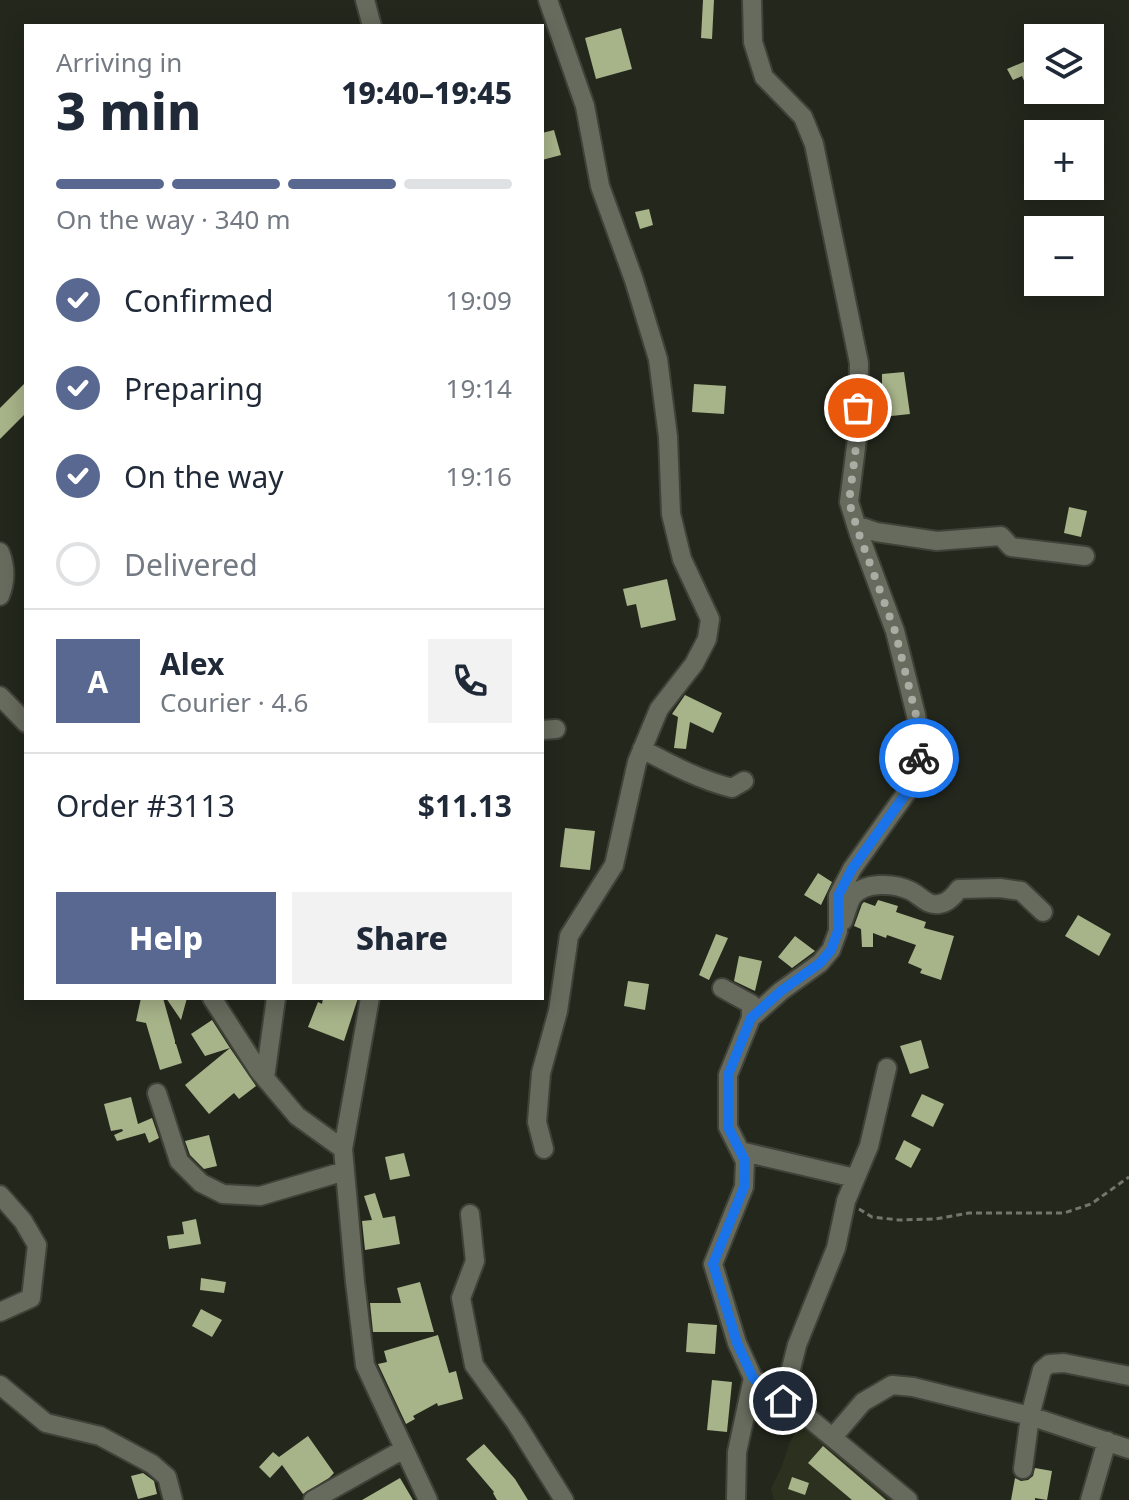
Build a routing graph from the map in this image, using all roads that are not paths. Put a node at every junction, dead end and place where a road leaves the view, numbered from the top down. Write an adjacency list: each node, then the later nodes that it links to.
1 (365, 0): 4 (street)
2 (548, 0): 11 (street)
3 (752, 0): 5 (street)
4 (371, 24)
5 (856, 525): 7 (street); 14 (street)
6 (0, 552): 8 (street)
7 (1085, 556)
8 (0, 596)
9 (0, 696): 10 (street)
10 (24, 721)
11 (642, 749): 12 (street); 24 (street)
12 (744, 781)
13 (1043, 912): 14 (street)
14 (838, 931): 19 (street)
15 (722, 988): 19 (street)
16 (213, 1000): 21 (street)
17 (276, 1000): 21 (street)
18 (370, 1000): 23 (street)
19 (751, 1018): 25 (street)
20 (887, 1068): 27 (street)
21 (265, 1078): 23 (street)
22 (157, 1093): 26 (street)
23 (343, 1149): 26 (street)
24 (544, 1149)
25 (740, 1151): 27 (street); 32 (street)
26 (345, 1171): 38 (street)
27 (855, 1178): 34 (street)
28 (0, 1195): 30 (street)
29 (470, 1214): 44 (street)
30 (0, 1312)
31 (1129, 1376): 35 (street)
32 (753, 1378): 34 (street); 45 (street)
33 (0, 1385): 41 (street)
34 (783, 1401): 36 (street)
35 (1030, 1416): 36 (street); 37 (street); 40 (street)
36 (833, 1437): 46 (street)
37 (1107, 1441): 39 (street); 47 (street)
38 (404, 1449): 42 (street); 43 (street)
39 (1129, 1449)
40 (1023, 1469)
41 (173, 1500)
42 (313, 1500)
43 (428, 1500)
44 (564, 1500)
45 (736, 1500)
46 (908, 1500)
47 (1090, 1500)

